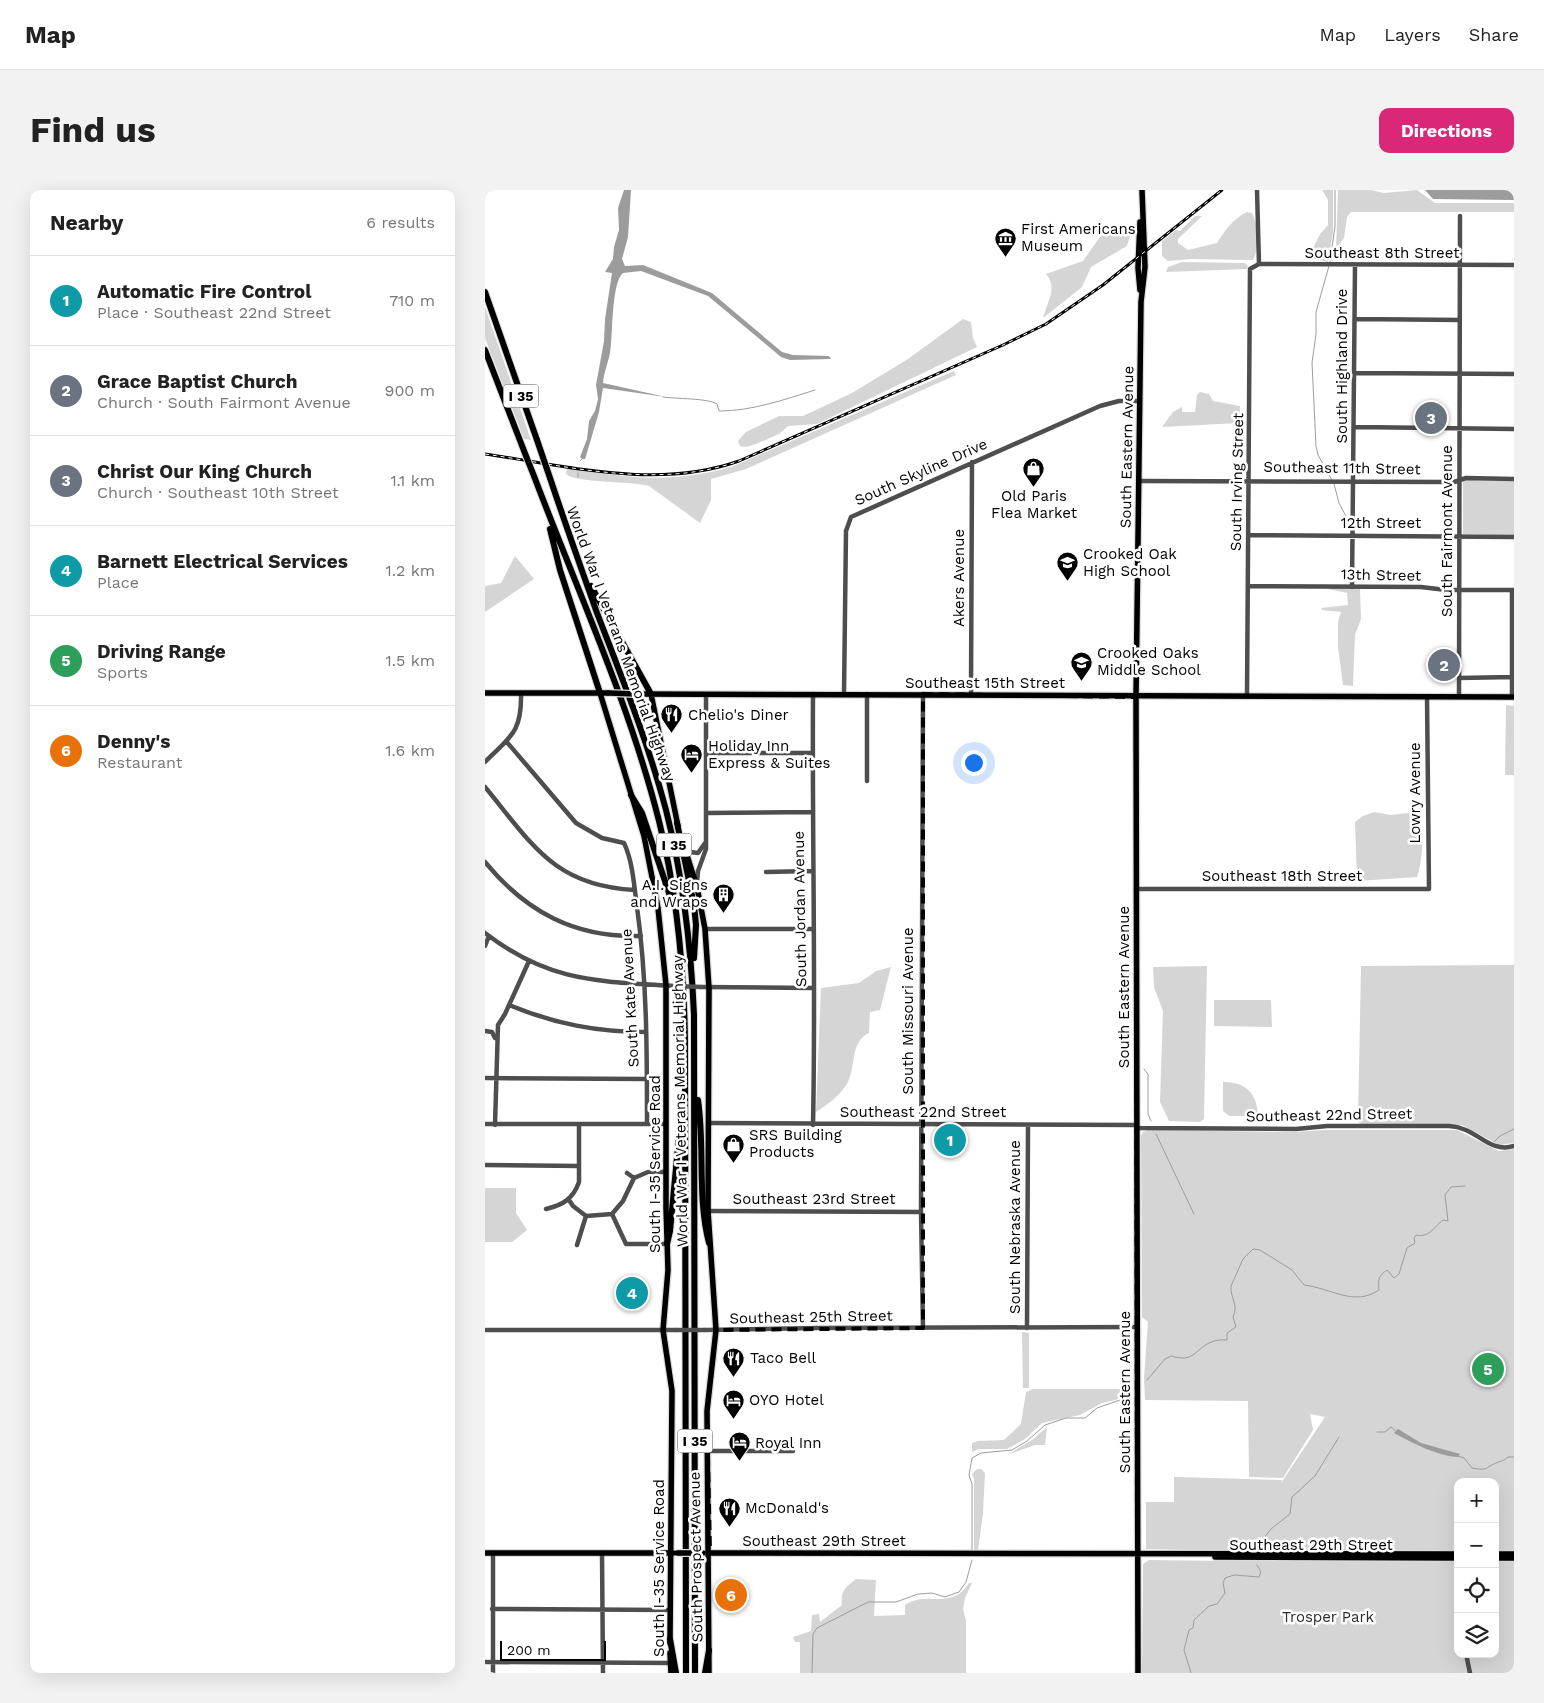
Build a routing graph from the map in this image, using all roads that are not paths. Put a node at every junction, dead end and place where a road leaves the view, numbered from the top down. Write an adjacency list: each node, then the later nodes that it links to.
1 (1142, 190): 15 (main road, South Eastern Avenue)
2 (1257, 190): 4 (street)
3 (1460, 216): 5 (street, South Fairmont Avenue)
4 (1259, 264): 7 (street, Southeast 8th Street); 21 (street, South Irving Street)
5 (1460, 265): 6 (street, Southeast 8th Street); 7 (street, Southeast 8th Street); 10 (street, South Fairmont Avenue)
6 (1514, 265)
7 (1355, 266): 9 (street, South Highland Drive)
8 (485, 292): 30 (highway, World War I Veterans Memorial Highway / I 35, bridge)
9 (1355, 319): 10 (street); 12 (street, South Highland Drive)
10 (1460, 320): 13 (street, South Fairmont Avenue)
11 (485, 350): 25 (highway, World War I Veterans Memorial Highway / I 35, bridge)
12 (1355, 373): 13 (street); 16 (street, South Highland Drive)
13 (1460, 374): 14 (street); 17 (street, South Fairmont Avenue)
14 (1514, 374)
15 (1140, 401): 19 (street, South Skyline Drive); 23 (main road, South Eastern Avenue)
16 (1355, 427): 17 (street); 24 (street, South Highland Drive)
17 (1459, 427): 18 (street); 22 (street, South Fairmont Avenue)
18 (1514, 429)
19 (973, 462): 43 (street, South Skyline Drive); 46 (street, Akers Avenue)
20 (1514, 479): 22 (street, Southeast 11th Street)
21 (1251, 480): 23 (street, Southeast 11th Street); 24 (street, Southeast 11th Street); 26 (street, South Irving Street)
22 (1460, 480): 24 (street, Southeast 11th Street); 27 (street, South Fairmont Avenue)
23 (1139, 481): 47 (main road, South Eastern Avenue)
24 (1354, 481): 28 (street, South Highland Drive)
25 (544, 504): 39 (highway); 71 (highway, World War I Veterans Memorial Highway / I 35)
26 (1249, 535): 28 (street, 12th Street); 31 (street, South Irving Street)
27 (1460, 535): 28 (street, 12th Street); 29 (street, 12th Street); 33 (street, South Fairmont Avenue)
28 (1353, 536): 32 (street, South Highland Drive)
29 (1514, 537)
30 (581, 569): 40 (highway); 78 (highway, World War I Veterans Memorial Highway / I 35)
31 (1248, 586): 32 (street, 13th Street); 48 (street, South Irving Street)
32 (1352, 587): 33 (street, 13th Street)
33 (1459, 590): 34 (street, 13th Street); 36 (street, South Fairmont Avenue)
34 (1513, 590): 35 (street)
35 (1513, 677): 36 (street); 51 (street)
36 (1459, 678): 50 (street, South Fairmont Avenue)
37 (485, 693): 38 (main road, Southeast 15th Street)
38 (521, 693): 39 (main road, Southeast 15th Street); 52 (street)
39 (600, 693): 40 (main road, Southeast 15th Street, bridge); 58 (main road, South I-35 Service Road)
40 (651, 694): 41 (main road, Southeast 15th Street); 61 (main road)
41 (706, 694): 42 (main road, Southeast 15th Street); 53 (street, South Prospect Avenue)
42 (813, 694): 43 (main road, Southeast 15th Street); 54 (street, South Jordan Avenue)
43 (844, 694): 44 (main road, Southeast 15th Street)
44 (867, 694): 45 (main road, Southeast 15th Street); 56 (street)
45 (923, 694): 46 (main road, Southeast 15th Street); 99 (street, South Missouri Avenue)
46 (971, 695): 47 (main road, Southeast 15th Street)
47 (1136, 696): 48 (main road, Southeast 15th Street); 68 (main road, South Eastern Avenue)
48 (1247, 696): 49 (main road, Southeast 15th Street)
49 (1427, 696): 50 (main road, Southeast 15th Street); 69 (street, Lowry Avenue)
50 (1459, 696): 51 (main road, Southeast 15th Street)
51 (1513, 697)
52 (506, 741): 55 (street); 70 (street, South Kate Avenue)
53 (706, 753): 54 (street); 60 (street, South Prospect Avenue)
54 (813, 753): 59 (street, South Jordan Avenue)
55 (485, 762)
56 (867, 781)
57 (485, 787): 70 (street)
58 (631, 795): 71 (highway); 80 (main road, South I-35 Service Road)
59 (812, 812): 60 (street); 65 (street, South Jordan Avenue)
60 (706, 813): 62 (street, South Prospect Avenue)
61 (677, 823): 63 (main road); 78 (highway)
62 (705, 842): 63 (street); 67 (street, South Prospect Avenue)
63 (685, 848): 67 (main road)
64 (485, 862): 75 (street)
65 (812, 871): 66 (street); 72 (street, South Jordan Avenue)
66 (766, 872)
67 (697, 887): 73 (main road, South Prospect Avenue)
68 (1136, 889): 69 (street, Southeast 18th Street); 101 (main road, South Eastern Avenue)
69 (1429, 889)
70 (635, 890): 75 (street, South Kate Avenue)
71 (677, 916): 90 (highway, World War I Veterans Memorial Highway / I 35)
72 (813, 928): 73 (street); 82 (street, South Jordan Avenue)
73 (705, 929): 81 (main road, South Prospect Avenue)
74 (487, 934): 76 (street); 77 (street)
75 (641, 936): 79 (street, South Kate Avenue)
76 (485, 946)
77 (529, 961): 79 (street); 83 (street)
78 (692, 979): 91 (highway, World War I Veterans Memorial Highway / I 35)
79 (645, 984): 80 (street); 85 (street, South Kate Avenue)
80 (666, 985): 81 (street, bridge); 95 (main road, South I-35 Service Road)
81 (709, 988): 82 (street); 96 (main road, South Prospect Avenue)
82 (813, 988): 97 (street, South Jordan Avenue)
83 (509, 1005): 84 (street); 85 (street)
84 (498, 1025): 86 (street); 86 (street)
85 (646, 1032): 89 (street, South Kate Avenue)
86 (496, 1040): 88 (street)
87 (485, 1078): 88 (street)
88 (495, 1078): 89 (street); 93 (street)
89 (647, 1079): 94 (street, South Kate Avenue)
90 (685, 1079): 115 (highway); 152 (highway, World War I Veterans Memorial Highway / I 35)
91 (695, 1080): 114 (highway); 153 (highway, World War I Veterans Memorial Highway / I 35)
92 (485, 1124): 93 (street)
93 (495, 1124): 98 (street)
94 (647, 1124): 95 (street); 98 (street)
95 (665, 1124): 105 (main road, South I-35 Service Road)
96 (709, 1124): 97 (street, Southeast 22nd Street); 110 (main road, South Prospect Avenue)
97 (813, 1124): 99 (street, Southeast 22nd Street)
98 (579, 1125): 104 (street)
99 (922, 1125): 100 (street, Southeast 22nd Street); 111 (street, South Missouri Avenue)
100 (1028, 1126): 101 (street, Southeast 22nd Street); 119 (street, South Nebraska Avenue)
101 (1137, 1127): 102 (street, Southeast 22nd Street); 117 (main road, South Eastern Avenue)
102 (1514, 1146)
103 (485, 1166): 104 (street)
104 (579, 1166): 108 (street)
105 (666, 1172): 107 (street); 115 (main road, South I-35 Service Road)
106 (627, 1173): 107 (street)
107 (634, 1178): 112 (street)
108 (569, 1200): 109 (street); 113 (street)
109 (547, 1209)
110 (708, 1211): 111 (street, Southeast 23rd Street); 114 (main road, South Prospect Avenue)
111 (921, 1212): 118 (street, South Missouri Avenue)
112 (612, 1214): 113 (street); 115 (street)
113 (586, 1216): 116 (street)
114 (709, 1243): 122 (main road, South Prospect Avenue)
115 (667, 1244): 121 (main road, South I-35 Service Road)
116 (577, 1245)
117 (1137, 1327): 119 (street, Southeast 25th Street); 130 (main road, South Eastern Avenue)
118 (923, 1328): 119 (street, Southeast 25th Street); 122 (street, Southeast 25th Street)
119 (1027, 1328)
120 (485, 1330): 121 (street, Southeast 25th Street)
121 (663, 1330): 122 (street, Southeast 25th Street, bridge); 128 (main road, South I-35 Service Road)
122 (716, 1330): 123 (main road, South Prospect Avenue)
123 (707, 1451): 124 (street); 129 (main road, South Prospect Avenue)
124 (793, 1451)
125 (485, 1553): 126 (main road, Southeast 29th Street)
126 (493, 1553): 127 (main road, Southeast 29th Street); 139 (street)
127 (602, 1553): 128 (main road, Southeast 29th Street); 138 (street)
128 (670, 1553): 129 (main road, Southeast 29th Street, bridge); 140 (main road, South I-35 Service Road)
129 (706, 1553): 130 (main road, Southeast 29th Street); 142 (main road, South Prospect Avenue)
130 (1137, 1554): 131 (main road, Southeast 29th Street); 156 (main road, South Eastern Avenue)
131 (1163, 1554): 132 (main road, Southeast 29th Street); 135 (main road, Southeast 29th Street)
132 (1454, 1554)
133 (1499, 1554): 134 (main road)
134 (1514, 1554)
135 (1454, 1558)
136 (1499, 1558): 137 (main road)
137 (1514, 1558)
138 (603, 1609): 139 (street); 140 (street); 146 (street)
139 (492, 1610): 145 (street)
140 (670, 1610): 141 (main road, South I-35 Service Road)
141 (670, 1639): 147 (main road, South I-35 Service Road); 151 (highway)
142 (709, 1650): 154 (highway); 155 (main road, South Prospect Avenue)
143 (1467, 1658): 157 (street)
144 (485, 1662): 145 (street)
145 (493, 1662): 146 (street); 148 (street)
146 (603, 1663): 147 (street); 149 (street)
147 (671, 1663): 150 (main road, South I-35 Service Road)
148 (493, 1673)
149 (603, 1673)
150 (671, 1673)
151 (676, 1673)
152 (686, 1673)
153 (695, 1673)
154 (705, 1673)
155 (709, 1673)
156 (1137, 1673)
157 (1470, 1673)

